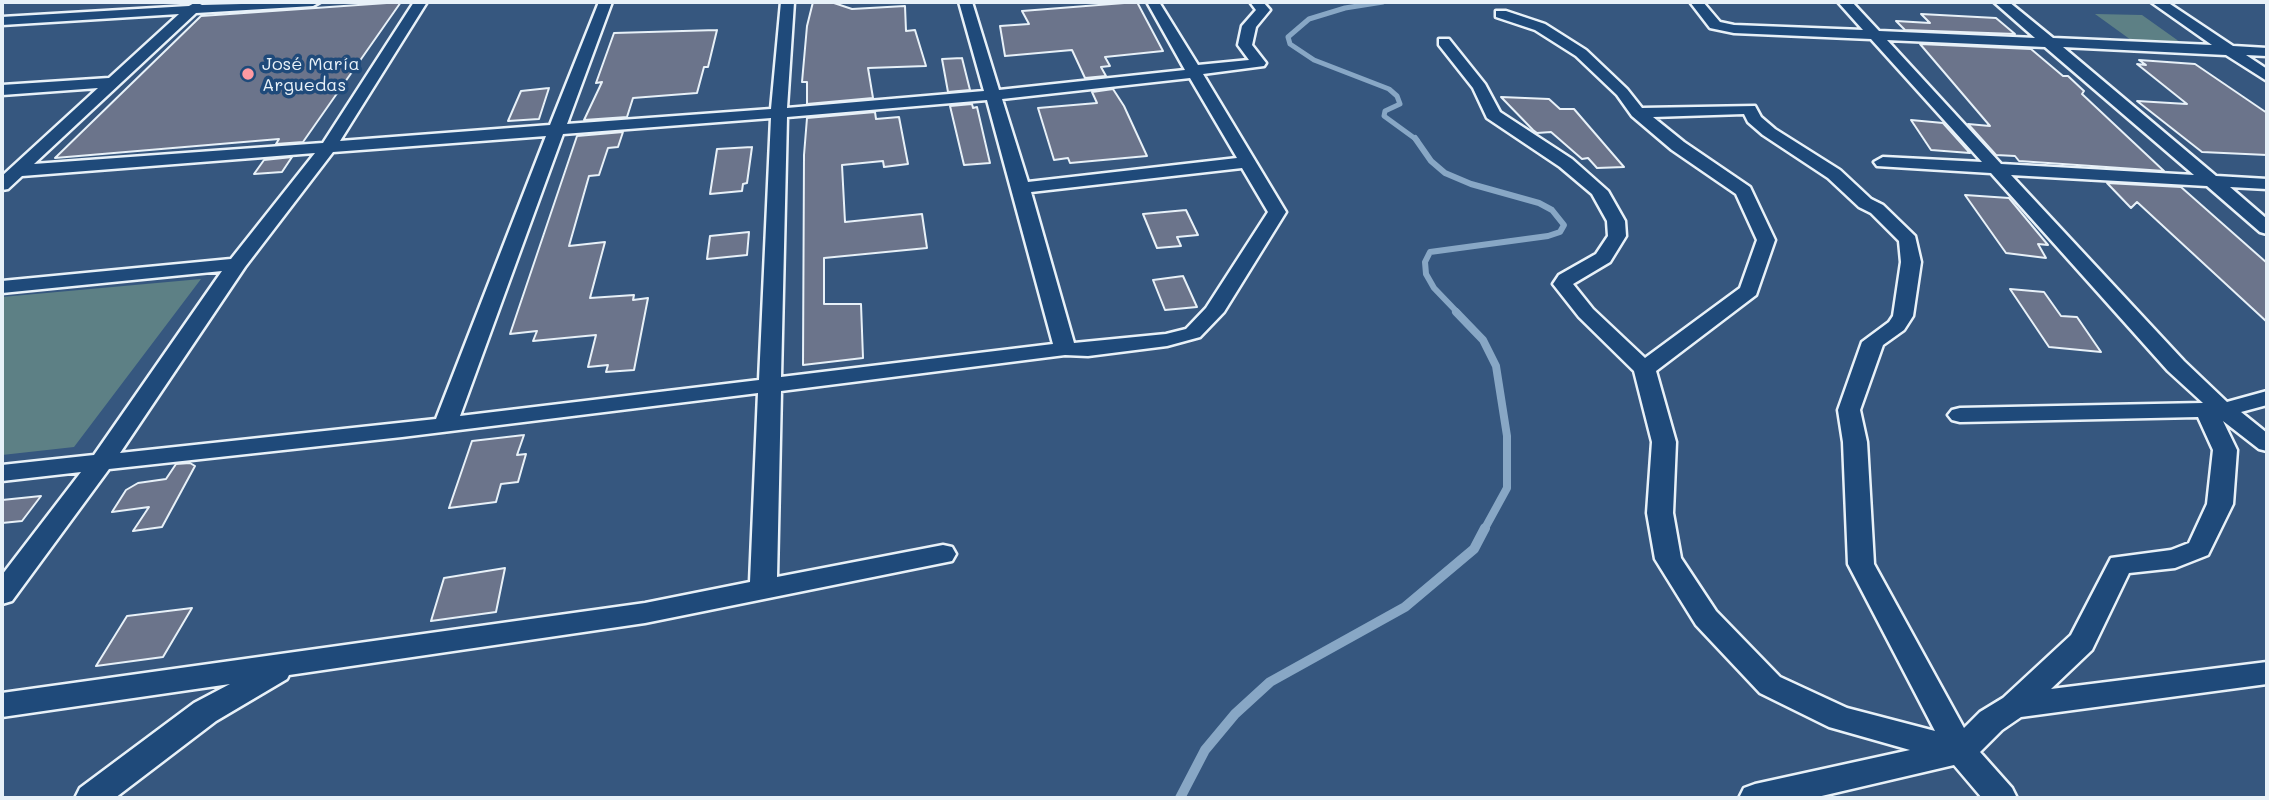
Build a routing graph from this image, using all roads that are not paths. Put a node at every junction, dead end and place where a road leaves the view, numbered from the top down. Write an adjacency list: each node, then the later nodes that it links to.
1 (313, 2): 12 (street)
2 (420, 2): 28 (street)
3 (605, 2): 27 (street)
4 (787, 2): 25 (street)
5 (965, 2): 24 (street)
6 (1153, 2): 20 (street)
7 (1256, 2): 20 (street)
8 (1696, 2): 15 (street)
9 (1845, 2): 15 (street)
10 (2001, 2): 17 (street)
11 (2158, 2): 18 (street)
12 (197, 5): 14 (street); 22 (street)
13 (1501, 14): 26 (street)
14 (2, 21)
15 (1877, 36): 17 (street); 31 (street)
16 (1444, 42): 41 (street)
17 (2051, 44): 18 (street); 33 (street)
18 (2230, 51): 19 (street); 21 (street)
19 (2267, 52)
20 (1195, 71): 24 (street); 29 (street)
21 (2267, 76)
22 (114, 82): 23 (street); 32 (street)
23 (2, 90)
24 (992, 95): 25 (street); 36 (street)
25 (779, 113): 27 (street); 42 (street)
26 (1638, 113): 41 (street); 57 (street)
27 (558, 129): 28 (street); 46 (street)
28 (327, 149): 32 (street); 38 (street)
29 (1247, 162): 36 (street); 40 (street)
30 (1884, 162): 31 (street)
31 (1997, 168): 33 (street); 44 (street)
32 (16, 171): 35 (street)
33 (2212, 181): 34 (street); 37 (street)
34 (2267, 184)
35 (2, 185)
36 (1021, 188): 40 (street)
37 (2267, 228)
38 (237, 264): 39 (street); 48 (street)
39 (2, 286)
40 (1065, 349): 42 (street)
41 (1644, 369): 57 (street)
42 (771, 387): 46 (street); 51 (street)
43 (2267, 398): 44 (street)
44 (2223, 410): 45 (street); 47 (street); 56 (street)
45 (1960, 415)
46 (445, 425): 48 (street)
47 (2267, 444)
48 (101, 463): 49 (street); 52 (street)
49 (2, 473)
50 (943, 554): 51 (street)
51 (763, 591): 53 (street)
52 (2, 594)
53 (288, 664): 55 (street); 58 (street)
54 (2267, 673): 56 (street)
55 (2, 705)
56 (2014, 706): 57 (street)
57 (1961, 751): 59 (street); 60 (street)
58 (91, 798)
59 (1755, 798)
60 (2001, 798)

